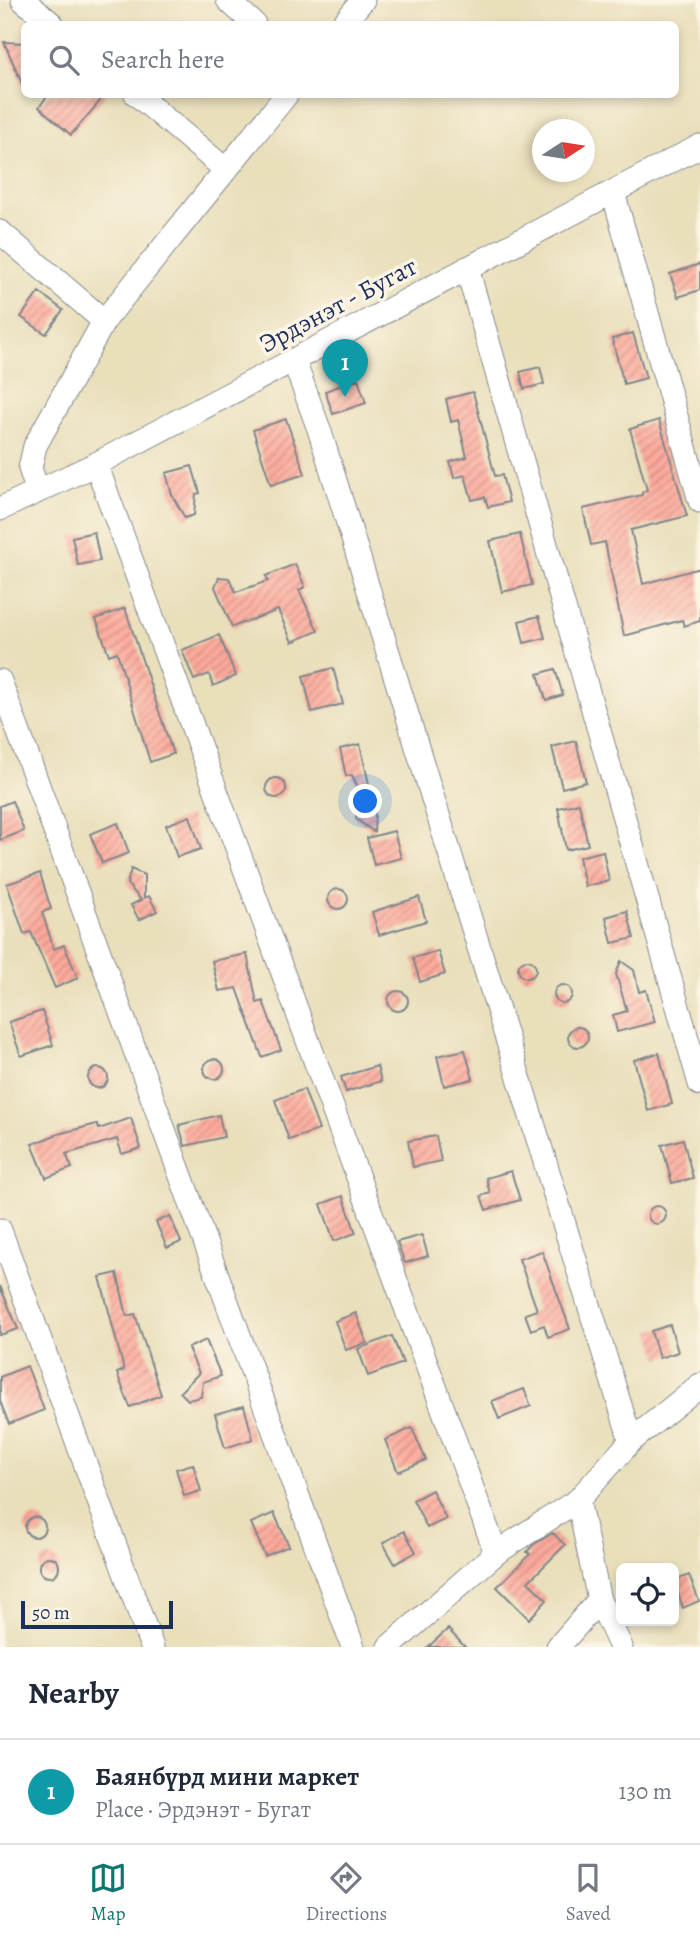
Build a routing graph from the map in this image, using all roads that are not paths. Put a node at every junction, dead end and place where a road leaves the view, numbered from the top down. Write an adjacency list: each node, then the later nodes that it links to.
1 (23, 0): 4 (street)
2 (228, 0): 5 (street)
3 (363, 0): 6 (street)
4 (48, 21)
5 (251, 21)
6 (346, 21)
7 (141, 98): 10 (street)
8 (284, 98): 10 (street)
9 (700, 146): 11 (street, Эрдэнэт - Бугат)
10 (226, 170): 14 (street)
11 (613, 192): 13 (street, Эрдэнэт - Бугат); 18 (street)
12 (0, 232): 14 (street)
13 (467, 268): 15 (street, Эрдэнэт - Бугат); 21 (street)
14 (104, 321): 17 (street)
15 (293, 361): 16 (street, Эрдэнэт - Бугат); 24 (street)
16 (96, 464): 17 (street, Эрдэнэт - Бугат); 26 (street)
17 (37, 490): 19 (street, Эрдэнэт - Бугат)
18 (700, 501)
19 (1, 508)
20 (0, 681): 29 (street)
21 (700, 1084)
22 (0, 1230): 28 (street)
23 (700, 1385): 24 (street)
24 (631, 1441): 25 (street)
25 (578, 1500): 26 (street); 27 (street)
26 (496, 1553): 30 (street)
27 (599, 1600): 31 (street); 32 (street)
28 (152, 1647)
29 (353, 1647)
30 (390, 1647)
31 (558, 1647)
32 (621, 1647)

